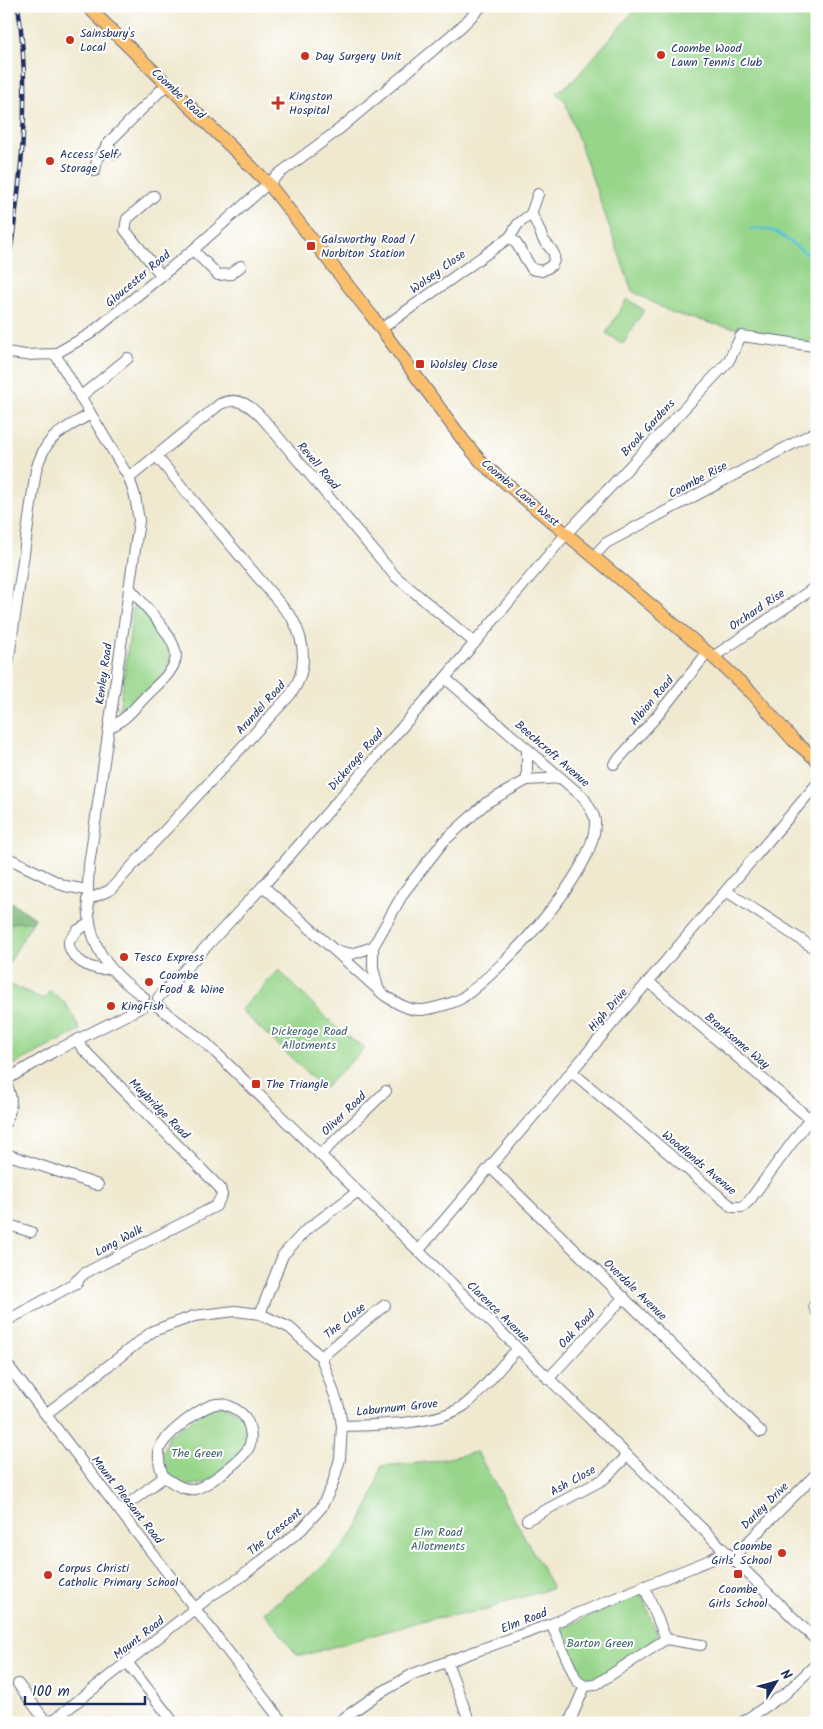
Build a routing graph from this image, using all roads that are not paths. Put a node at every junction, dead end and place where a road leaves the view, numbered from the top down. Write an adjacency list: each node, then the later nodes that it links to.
1 (87, 6): 3 (main road, Coombe Road)
2 (482, 6): 7 (street, Gloucester Road)
3 (167, 84): 4 (street); 7 (main road, Coombe Road)
4 (106, 146): 5 (street); 6 (street)
5 (115, 153)
6 (95, 171)
7 (268, 183): 12 (street, Gloucester Road); 15 (main road, Coombe Lane West)
8 (538, 194): 10 (street, Wolsey Close)
9 (154, 196): 14 (street)
10 (531, 214): 11 (street, Wolsey Close); 11 (street)
11 (510, 237): 15 (street, Wolsey Close)
12 (193, 250): 13 (street); 14 (street, Gloucester Road)
13 (241, 266)
14 (161, 275): 18 (street, Gloucester Road)
15 (381, 329): 25 (main road, Coombe Lane West)
16 (817, 349): 25 (street, Brook Gardens)
17 (7, 352): 18 (street, Gloucester Road)
18 (55, 354): 20 (street, Kenley Road)
19 (128, 358): 20 (street)
20 (80, 397): 21 (street, Kenley Road)
21 (90, 414): 24 (street, Kenley Road); 31 (street)
22 (817, 431): 26 (street, Coombe Rise)
23 (157, 457): 24 (street, Revell Road); 29 (street, Revell Road); 43 (street, Arundel Road)
24 (129, 478): 28 (street, Kenley Road)
25 (567, 533): 26 (main road, Coombe Lane West); 29 (street, Dickerage Road)
26 (594, 556): 30 (main road, Coombe Lane West)
27 (817, 586): 30 (street, Orchard Rise)
28 (128, 587): 33 (street, Kenley Road); 33 (street)
29 (475, 643): 32 (street, Dickerage Road)
30 (710, 655): 35 (main road, Coombe Lane West); 36 (street, Albion Road)
31 (6, 678)
32 (445, 678): 34 (street, Beechcroft Avenue); 41 (street, Dickerage Road)
33 (109, 728): 43 (street, Kenley Road)
34 (527, 751): 37 (street, Beechcroft Avenue); 38 (street)
35 (817, 760)
36 (614, 764)
37 (561, 778): 38 (street); 50 (street, Beechcroft Avenue)
38 (527, 780): 45 (street)
39 (817, 784): 42 (street, High Drive)
40 (6, 857): 43 (street)
41 (263, 886): 46 (street, Beechcroft Avenue); 52 (street, Dickerage Road)
42 (726, 891): 47 (street); 49 (street, High Drive)
43 (87, 895): 44 (street, Kenley Road)
44 (90, 922): 48 (street, Kenley Road); 48 (street)
45 (373, 947): 46 (street); 50 (street)
46 (332, 949): 50 (street, Beechcroft Avenue)
47 (817, 950)
48 (110, 968): 51 (street, Kenley Road)
49 (649, 982): 54 (street, High Drive); 59 (street, Branksome Way)
50 (378, 988)
51 (144, 1002): 52 (street); 53 (street)
52 (158, 1002): 61 (street, Clarence Avenue)
53 (78, 1041): 55 (street); 65 (street, Muybridge Road)
54 (572, 1072): 59 (street, Woodlands Avenue); 62 (street, High Drive)
55 (6, 1082): 58 (street)
56 (386, 1091): 61 (street, Oliver Road)
57 (817, 1109): 59 (street, Woodlands Avenue)
58 (6, 1122)
59 (812, 1123)
60 (6, 1154): 63 (street)
61 (320, 1155): 64 (street, Clarence Avenue)
62 (490, 1167): 68 (street, High Drive); 69 (street, Overdale Avenue)
63 (98, 1186)
64 (357, 1192): 68 (street, Clarence Avenue); 73 (street)
65 (222, 1195): 74 (street, Long Walk)
66 (6, 1224): 67 (street)
67 (31, 1232)
68 (418, 1251): 75 (street, Clarence Avenue)
69 (624, 1297): 78 (street, Oak Road); 81 (street, Overdale Avenue)
70 (817, 1299): 72 (street)
71 (385, 1305): 76 (street, The Close)
72 (817, 1312)
73 (260, 1314): 76 (street, The Crescent); 79 (street, The Crescent)
74 (6, 1321)
75 (518, 1349): 78 (street, Clarence Avenue); 80 (street, Laburnum Grove)
76 (321, 1357): 80 (street, The Crescent)
77 (6, 1363): 79 (street, Mount Pleasant Road)
78 (548, 1378): 82 (street, Clarence Avenue)
79 (46, 1414): 85 (street, Mount Pleasant Road)
80 (342, 1426): 89 (street, The Crescent)
81 (762, 1432)
82 (627, 1456): 86 (street, Ash Close); 87 (street, Clarence Avenue)
83 (817, 1472): 87 (street, Darley Drive)
84 (164, 1477): 84 (street); 85 (street)
85 (120, 1510): 89 (street, Mount Pleasant Road)
86 (527, 1520)
87 (728, 1555): 88 (street, Elm Road); 92 (street, Clarence Avenue)
88 (644, 1586): 90 (street, Elm Road); 91 (street)
89 (195, 1608): 94 (street, Mount Road); 101 (street, Mount Pleasant Road)
90 (552, 1624): 95 (street, Elm Road); 98 (street)
91 (666, 1639): 93 (street); 98 (street)
92 (817, 1641)
93 (701, 1645)
94 (127, 1662): 99 (street, Mount Road); 100 (street)
95 (447, 1662): 102 (street, Elm Road); 103 (street)
96 (817, 1663): 105 (street)
97 (18, 1684): 99 (street)
98 (585, 1686): 104 (street)
99 (48, 1723)
100 (174, 1723)
101 (283, 1723)
102 (338, 1723)
103 (470, 1723)
104 (569, 1723)
105 (741, 1723)

